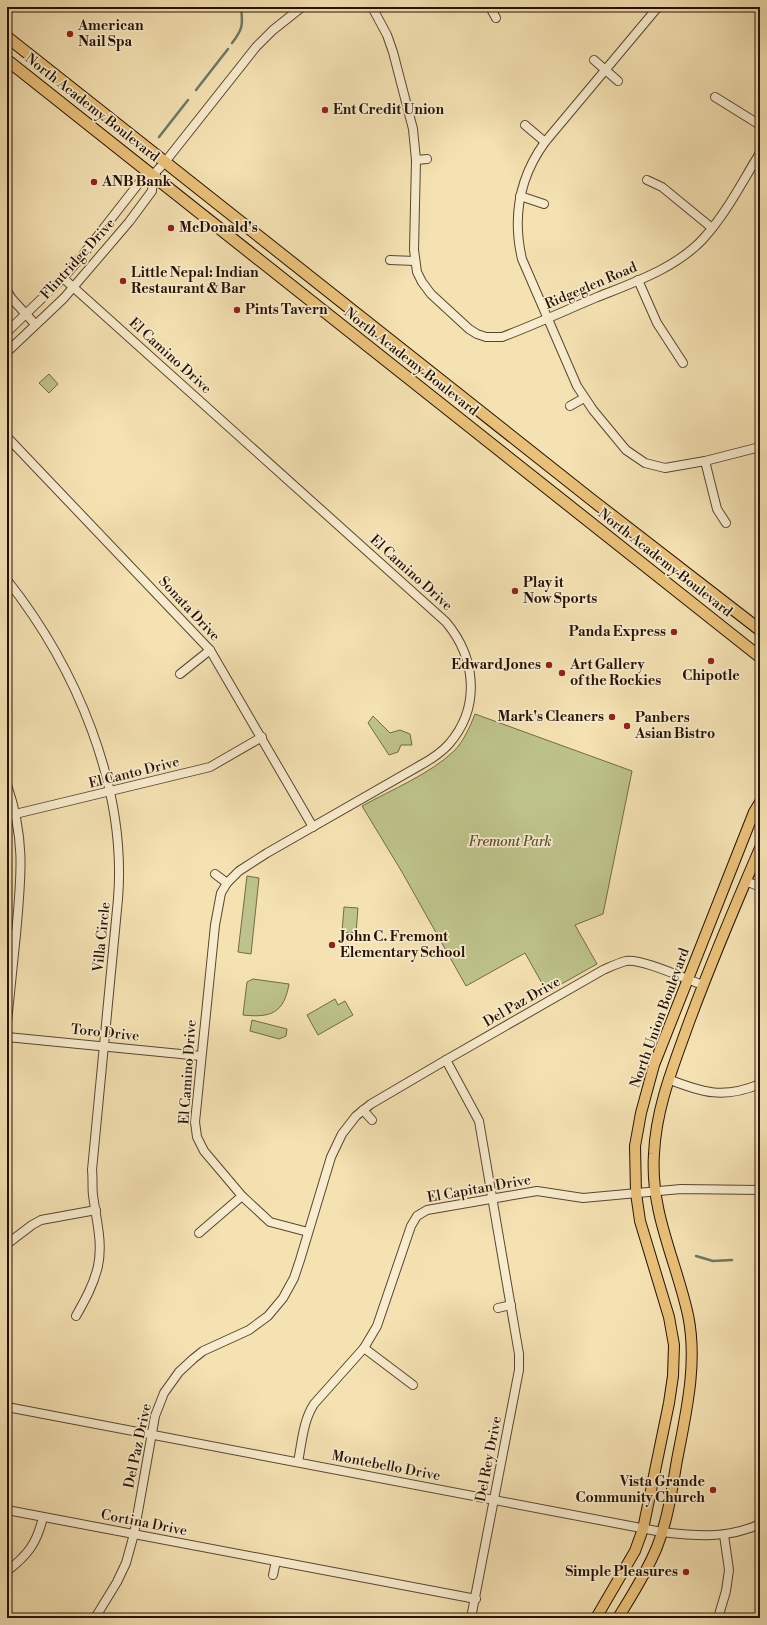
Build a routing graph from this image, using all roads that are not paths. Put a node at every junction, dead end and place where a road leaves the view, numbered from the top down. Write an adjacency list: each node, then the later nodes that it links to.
1 (302, 7): 18 (street, Flintridge Drive)
2 (372, 7): 17 (street, Ridgeglen Road)
3 (490, 7): 5 (street)
4 (658, 7): 9 (street)
5 (496, 18)
6 (7, 37): 18 (highway, North Academy Boulevard)
7 (7, 60): 21 (highway, North Academy Boulevard)
8 (594, 60): 9 (street)
9 (605, 70): 10 (street); 14 (street)
10 (618, 81)
11 (715, 97): 13 (street)
12 (525, 125): 14 (street)
13 (760, 125)
14 (545, 142): 23 (street)
15 (760, 153): 19 (street, Ridgeglen Road)
16 (427, 159): 17 (street)
17 (416, 160): 29 (street, Ridgeglen Road)
18 (165, 162): 21 (street, Flintridge Drive); 47 (highway, North Academy Boulevard)
19 (753, 165): 20 (street); 25 (street, Ridgeglen Road)
20 (760, 170)
21 (153, 175): 26 (street, Flintridge Drive); 27 (street, Flintridge Drive); 49 (highway, North Academy Boulevard)
22 (647, 180): 25 (street)
23 (520, 196): 24 (street); 35 (street)
24 (544, 204)
25 (712, 228): 31 (street, Ridgeglen Road)
26 (96, 238): 27 (street); 30 (street, Flintridge Drive)
27 (107, 247): 32 (street, Flintridge Drive)
28 (390, 260): 29 (street)
29 (415, 261): 35 (street, Ridgeglen Road)
30 (63, 278): 32 (street, El Camino Drive); 34 (street, Flintridge Drive)
31 (638, 280): 35 (street, Ridgeglen Road); 39 (street)
32 (74, 287): 36 (street, Flintridge Drive); 57 (street, El Camino Drive)
33 (7, 291): 34 (street)
34 (26, 314): 36 (street); 37 (street, Flintridge Drive)
35 (548, 318): 40 (street)
36 (35, 324): 38 (street, Flintridge Drive)
37 (7, 332)
38 (7, 352)
39 (683, 363)
40 (584, 398): 41 (street); 44 (street)
41 (570, 406)
42 (7, 437): 48 (street, Sonata Drive)
43 (760, 447): 44 (street)
44 (706, 462): 45 (street)
45 (726, 523)
46 (7, 580): 53 (street, Villa Circle)
47 (760, 630)
48 (210, 650): 50 (street); 51 (street, Sonata Drive)
49 (760, 657)
50 (180, 674)
51 (262, 737): 53 (street, El Canto Drive); 57 (street, Sonata Drive)
52 (7, 785): 55 (street)
53 (110, 792): 55 (street, El Canto Drive); 68 (street, Villa Circle)
54 (760, 802): 64 (main road, North Union Boulevard)
55 (16, 814): 56 (street, El Canto Drive); 63 (street)
56 (7, 816)
57 (313, 827): 61 (street, El Camino Drive)
58 (760, 848): 60 (main road, North Union Boulevard)
59 (216, 874): 61 (street)
60 (746, 881): 62 (street); 65 (main road, North Union Boulevard)
61 (227, 883): 69 (street, El Camino Drive)
62 (760, 887)
63 (11, 934): 66 (street)
64 (688, 980): 65 (street, Del Paz Drive); 70 (street, Del Paz Drive); 77 (main road, North Union Boulevard)
65 (703, 985): 71 (main road, North Union Boulevard)
66 (7, 1022)
67 (7, 1037): 68 (street, Toro Drive)
68 (104, 1046): 69 (street, Toro Drive); 80 (street, Villa Circle)
69 (201, 1056): 78 (street, El Camino Drive)
70 (446, 1060): 73 (street, Del Paz Drive); 79 (street, Del Rey Drive)
71 (668, 1079): 72 (street); 76 (main road, North Union Boulevard)
72 (760, 1084)
73 (363, 1110): 74 (street); 81 (street, Del Paz Drive)
74 (372, 1120)
75 (760, 1190): 76 (street, El Capitan Drive)
76 (654, 1191): 77 (street, El Capitan Drive); 97 (main road, North Union Boulevard)
77 (636, 1193): 79 (street, El Capitan Drive); 96 (main road, North Union Boulevard)
78 (242, 1196): 81 (street, El Camino Drive); 82 (street)
79 (492, 1198): 84 (street, Del Rey Drive); 87 (street, El Capitan Drive)
80 (96, 1210): 83 (street); 86 (street, Villa Circle)
81 (308, 1232): 90 (street, Del Paz Drive)
82 (199, 1233)
83 (7, 1244)
84 (511, 1305): 85 (street); 92 (street, Del Rey Drive)
85 (498, 1308)
86 (76, 1316)
87 (364, 1348): 88 (street); 91 (street, El Capitan Drive)
88 (414, 1386)
89 (7, 1407): 90 (street, Montebello Drive)
90 (151, 1435): 91 (street, Montebello Drive); 98 (street, Del Paz Drive)
91 (298, 1462): 92 (street, Montebello Drive)
92 (494, 1500): 96 (street, Montebello Drive); 103 (street, Del Rey Drive)
93 (7, 1510): 94 (street, Cortina Drive)
94 (43, 1517): 98 (street, Cortina Drive); 101 (street)
95 (760, 1524): 99 (street, Montebello Drive)
96 (643, 1529): 97 (street, Montebello Drive); 106 (main road, North Union Boulevard)
97 (662, 1532): 99 (street, Montebello Drive); 107 (main road, North Union Boulevard)
98 (134, 1534): 100 (street, Cortina Drive); 104 (street, Del Paz Drive)
99 (724, 1535): 108 (street)
100 (276, 1561): 102 (street); 103 (street, Cortina Drive)
101 (7, 1571)
102 (273, 1575)
103 (476, 1599): 105 (street, Del Rey Drive)
104 (95, 1618)
105 (472, 1618)
106 (596, 1618)
107 (618, 1618)
108 (718, 1618)

